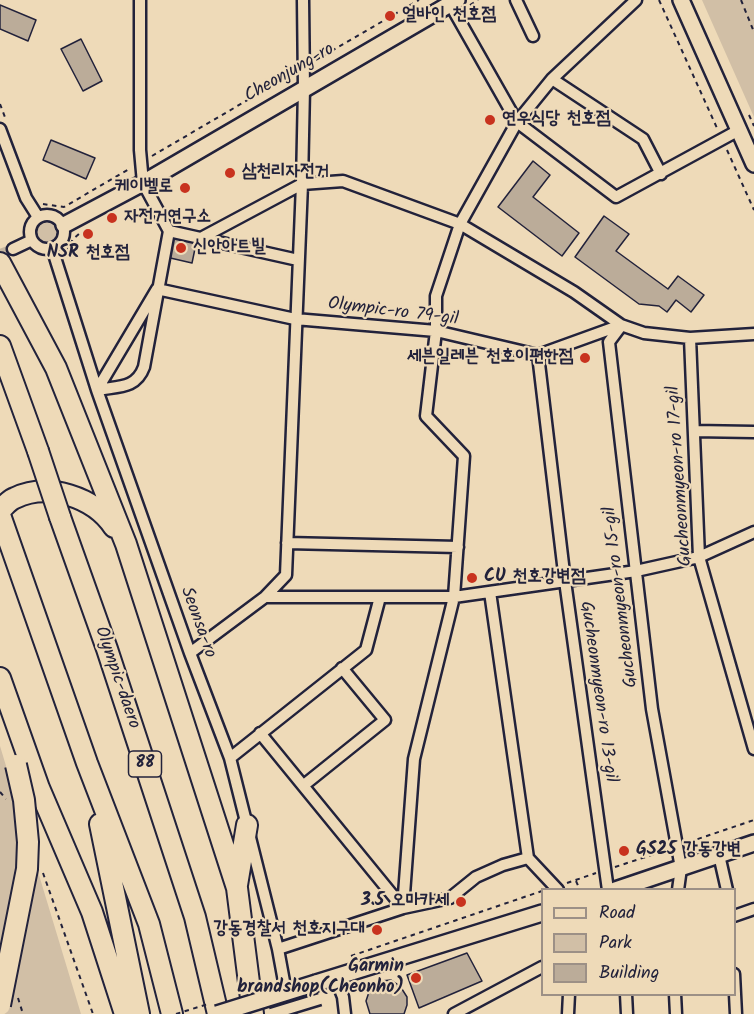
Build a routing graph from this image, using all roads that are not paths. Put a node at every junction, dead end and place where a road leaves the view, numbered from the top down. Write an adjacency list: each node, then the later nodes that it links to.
1 (140, 0): 15 (street)
2 (303, 0): 9 (street)
3 (516, 0): 7 (street)
4 (636, 0): 8 (street)
5 (681, 0): 12 (main road)
6 (454, 2): 9 (main road, Cheonjung-ro); 10 (street)
7 (533, 36)
8 (552, 79): 10 (street); 14 (street)
9 (304, 88): 15 (main road, Cheonjung-ro); 16 (street)
10 (517, 122): 14 (street); 18 (street)
11 (0, 129): 17 (street)
12 (739, 130): 13 (main road); 14 (street)
13 (754, 164)
14 (661, 174)
15 (143, 183): 19 (main road, Cheonjung-ro); 20 (street)
16 (302, 184): 18 (street); 21 (street); 25 (street)
17 (38, 217): 19 (street); 22 (street)
18 (460, 224): 28 (street); 29 (street)
19 (64, 225): 23 (street)
20 (169, 231): 21 (street); 26 (street)
21 (201, 238): 25 (street)
22 (32, 240): 23 (street); 24 (street)
23 (52, 248): 34 (street, Seonsa-ro)
24 (6, 256): 41 (highway)
25 (298, 260): 27 (street)
26 (157, 289): 27 (street, Olympic-ro 79-gil); 34 (street); 34 (street)
27 (295, 319): 29 (street, Olympic-ro 79-gil); 40 (street)
28 (621, 325): 31 (street); 33 (street); 44 (street, Gucheonmyeon-ro 15-gil)
29 (436, 331): 33 (street, Olympic-ro 79-gil); 42 (street)
30 (754, 334): 31 (street)
31 (690, 338): 35 (street, Gucheonmyeon-ro 17-gil)
32 (0, 346): 86 (highway, Olympic-daero / 88, bridge)
33 (538, 355): 45 (street, Gucheonmyeon-ro 13-gil)
34 (98, 390): 50 (street, Seonsa-ro)
35 (694, 431): 36 (street); 43 (street, Gucheonmyeon-ro 17-gil)
36 (754, 432)
37 (0, 510): 41 (highway)
38 (0, 515): 56 (highway)
39 (754, 532): 43 (street)
40 (287, 543): 42 (street); 47 (street)
41 (126, 544): 63 (highway)
42 (458, 548): 49 (street)
43 (699, 557): 44 (street); 54 (street, Gucheonmyeon-ro 17-gil)
44 (636, 571): 45 (street); 62 (street, Gucheonmyeon-ro 15-gil)
45 (566, 581): 46 (street); 65 (street, Gucheonmyeon-ro 13-gil)
46 (490, 592): 49 (street); 61 (street)
47 (265, 597): 48 (street); 50 (street)
48 (380, 597): 49 (street); 51 (street)
49 (454, 597): 69 (street)
50 (190, 653): 55 (street, Seonsa-ro)
51 (342, 668): 53 (street); 57 (street)
52 (3, 687): 82 (highway, bridge); 83 (highway)
53 (261, 733): 55 (street); 57 (street)
54 (754, 749)
55 (230, 758): 58 (street, Seonsa-ro)
56 (87, 763): 84 (highway); 85 (highway)
57 (304, 785): 69 (street)
58 (247, 825): 63 (highway); 73 (street, Seonsa-ro)
59 (754, 843): 60 (main road)
60 (718, 855): 62 (main road); 68 (street)
61 (528, 858): 64 (street); 69 (street)
62 (681, 868): 66 (main road); 67 (street, Gucheonmyeon-ro 15-gil)
63 (237, 888): 76 (highway)
64 (556, 888)
65 (616, 888)
66 (620, 888)
67 (678, 888)
68 (726, 888)
69 (403, 908): 73 (street)
70 (754, 909): 72 (street)
71 (541, 914): 75 (main road)
72 (736, 916)
73 (278, 949): 90 (street, Seonsa-ro)
74 (541, 968): 92 (street)
75 (335, 977): 86 (main road, bridge); 91 (street)
76 (250, 978): 87 (highway); 88 (highway)
77 (569, 996): 93 (street)
78 (626, 996): 94 (street)
79 (675, 996): 95 (street)
80 (736, 996): 96 (street)
81 (320, 999): 89 (street, bridge)
82 (0, 1005)
83 (125, 1014)
84 (139, 1014)
85 (172, 1014)
86 (217, 1014)
87 (253, 1014)
88 (261, 1014)
89 (271, 1014)
90 (290, 1014)
91 (345, 1014)
92 (454, 1014)
93 (568, 1014)
94 (627, 1014)
95 (676, 1014)
96 (736, 1014)

